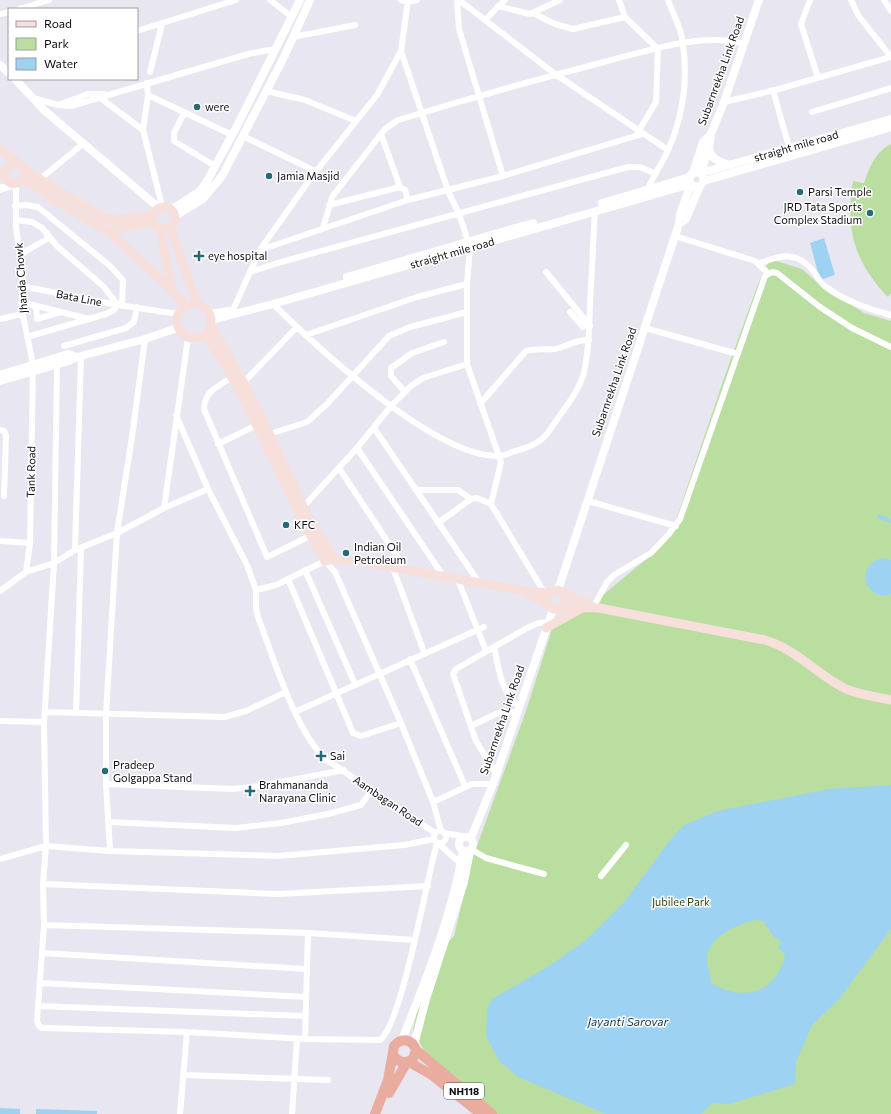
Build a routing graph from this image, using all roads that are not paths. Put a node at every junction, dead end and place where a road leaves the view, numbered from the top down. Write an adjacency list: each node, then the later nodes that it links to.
1 (48, 0): 18 (street)
2 (236, 0): 24 (street)
3 (270, 0): 21 (street)
4 (300, 0): 21 (street)
5 (310, 0): 27 (street)
6 (417, 0): 16 (street)
7 (458, 0): 23 (street); 45 (street)
8 (505, 0): 17 (street)
9 (560, 0): 20 (street)
10 (619, 0): 22 (street)
11 (668, 0): 28 (street)
12 (759, 0): 29 (street, Subarnrekha Link Road)
13 (810, 0): 36 (street)
14 (850, 0): 33 (street)
15 (884, 0): 19 (street)
16 (406, 1): 32 (street)
17 (498, 6): 20 (street); 23 (street)
18 (22, 8)
19 (891, 11)
20 (533, 13): 22 (street)
21 (292, 17): 31 (street)
22 (625, 17): 30 (street)
23 (485, 20): 35 (street)
24 (162, 24): 26 (street); 34 (street)
25 (355, 25): 27 (street)
26 (138, 31)
27 (293, 37): 41 (street)
28 (683, 42): 29 (street); 30 (street); 65 (street)
29 (744, 44): 47 (street, Subarnrekha Link Road)
30 (658, 48): 35 (street); 56 (street)
31 (275, 49): 38 (street); 59 (street)
32 (401, 50): 49 (street); 53 (street)
33 (891, 57): 36 (street)
34 (150, 72)
35 (556, 74): 45 (street); 56 (street)
36 (818, 78): 40 (street)
37 (16, 80): 46 (street)
38 (148, 83): 42 (street); 43 (street)
39 (891, 88): 50 (street)
40 (773, 90): 47 (street); 63 (street)
41 (266, 92): 53 (street); 60 (street)
42 (106, 95): 44 (street); 48 (street)
43 (148, 95): 51 (street); 55 (street)
44 (99, 97): 48 (street); 55 (street)
45 (478, 97): 49 (street); 73 (street)
46 (33, 98): 48 (street); 61 (street)
47 (724, 102): 58 (street, Subarnrekha Link Road)
48 (58, 105)
49 (423, 112): 57 (street); 80 (street)
50 (812, 112)
51 (184, 113): 59 (street); 68 (street)
52 (891, 119): 63 (street, straight mile road)
53 (356, 121): 71 (street)
54 (891, 127): 75 (street, straight mile road)
55 (143, 130): 85 (street)
56 (639, 133): 65 (street); 73 (street)
57 (381, 134): 77 (street); 82 (street)
58 (711, 134): 62 (street, Subarnrekha Link Road); 75 (street)
59 (232, 135): 68 (street)
60 (243, 136): 71 (street); 86 (street)
61 (83, 144): 74 (street); 85 (street)
62 (709, 146): 67 (street); 75 (street, Subarnrekha Link Road)
63 (789, 147): 67 (street, straight mile road)
64 (0, 149): 66 (main road)
65 (668, 150): 72 (street)
66 (17, 162): 69 (main road); 70 (main road)
67 (730, 165): 75 (street, straight mile road)
68 (215, 166): 86 (street)
69 (25, 170): 74 (main road); 76 (main road)
70 (2, 171): 76 (main road)
71 (315, 171): 96 (street)
72 (654, 173): 79 (street); 87 (street)
73 (503, 176): 80 (street)
74 (40, 179): 85 (main road)
75 (694, 179): 79 (street, straight mile road); 84 (street, straight mile road); 94 (street, Subarnrekha Link Road)
76 (17, 183): 78 (street); 83 (street, Jhanda Chowk); 92 (main road)
77 (400, 187): 81 (street); 82 (street)
78 (0, 188)
79 (648, 189): 95 (street, straight mile road)
80 (448, 191): 81 (street); 87 (street)
81 (408, 200): 90 (street)
82 (329, 205): 90 (street)
83 (15, 206): 88 (street, Jhanda Chowk); 109 (street)
84 (594, 211): 95 (street, straight mile road); 122 (street)
85 (156, 212): 86 (main road); 91 (main road); 92 (main road)
86 (173, 213): 89 (main road)
87 (459, 214): 95 (street); 99 (street)
88 (16, 220): 93 (street); 97 (street, Jhanda Chowk)
89 (170, 227): 91 (main road); 106 (main road)
90 (323, 228): 96 (street)
91 (160, 229): 104 (main road)
92 (108, 231): 104 (main road)
93 (47, 233): 97 (street); 109 (street)
94 (675, 236): 98 (street); 126 (street, Subarnrekha Link Road)
95 (470, 244): 102 (street); 107 (street, straight mile road); 112 (street, straight mile road)
96 (260, 250): 99 (street)
97 (21, 254): 103 (street, Jhanda Chowk)
98 (759, 264): 101 (street); 118 (street)
99 (250, 272): 112 (street)
100 (546, 272): 122 (street)
101 (768, 273): 135 (street); 136 (street)
102 (467, 284): 114 (street); 128 (street)
103 (21, 286): 105 (street, Jhanda Chowk); 109 (street, Bata Line)
104 (172, 290): 110 (main road)
105 (21, 302): 108 (street); 116 (street, Jhanda Chowk)
106 (197, 304): 110 (main road); 121 (main road)
107 (273, 304): 121 (street, straight mile road); 123 (street)
108 (36, 306): 113 (street); 113 (street)
109 (120, 306): 111 (street, Bata Line); 120 (street)
110 (185, 306): 117 (main road)
111 (136, 307): 117 (street, Bata Line); 134 (street)
112 (233, 310): 121 (street, straight mile road)
113 (62, 312): 120 (street)
114 (467, 312): 138 (street); 142 (street)
115 (570, 312): 124 (street)
116 (22, 314): 119 (street); 129 (street, Jhanda Chowk)
117 (178, 314): 125 (main road)
118 (891, 315)
119 (0, 319)
120 (90, 319): 129 (street)
121 (211, 320): 127 (main road); 145 (main road)
122 (590, 326): 132 (street)
123 (297, 327): 128 (street); 145 (street)
124 (583, 327)
125 (177, 328): 130 (main road); 131 (street)
126 (646, 328): 136 (street); 162 (street, Subarnrekha Link Road)
127 (205, 334): 130 (main road); 143 (main road)
128 (306, 335): 142 (street)
129 (27, 337): 140 (street, Jhanda Chowk)
130 (188, 338): 149 (street)
131 (145, 339): 137 (street); 168 (street)
132 (589, 340): 147 (street); 156 (street)
133 (444, 342): 146 (street)
134 (64, 346)
135 (891, 347)
136 (738, 354): 167 (street)
137 (79, 356): 139 (street); 140 (street); 172 (street)
138 (467, 364): 146 (street); 147 (street)
139 (57, 365): 140 (street); 174 (street)
140 (33, 367): 141 (street); 144 (street); 171 (street, Tank Road)
141 (0, 375)
142 (353, 375): 148 (street); 153 (street)
143 (232, 376): 150 (main road); 154 (street)
144 (0, 381)
145 (244, 382): 153 (main road)
146 (405, 392): 148 (street)
147 (480, 404): 156 (street)
148 (391, 406): 151 (street); 156 (street)
149 (176, 414): 158 (street, Aambagan Road); 165 (street)
150 (257, 425): 154 (street); 169 (main road)
151 (374, 428): 155 (street); 159 (street)
152 (0, 430): 160 (street)
153 (270, 434): 164 (main road)
154 (218, 444): 169 (street)
155 (357, 448): 157 (street); 179 (street)
156 (498, 456): 163 (street)
157 (339, 468): 164 (street); 177 (street)
158 (208, 489): 165 (street); 183 (street, Aambagan Road)
159 (416, 490): 161 (street); 166 (street)
160 (4, 496)
161 (471, 499): 163 (street); 166 (street)
162 (588, 501): 167 (street); 187 (street, Subarnrekha Link Road)
163 (491, 504): 186 (street)
164 (304, 506): 173 (main road)
165 (164, 508): 168 (street)
166 (438, 523): 182 (street)
167 (676, 526): 190 (street)
168 (117, 533): 172 (street); 208 (street)
169 (310, 536): 173 (main road)
170 (0, 541): 171 (street)
171 (30, 543): 178 (street, Tank Road)
172 (78, 549): 174 (street); 207 (street)
173 (330, 560): 175 (main road); 176 (street); 199 (street)
174 (54, 563): 178 (street); 205 (street)
175 (392, 568): 177 (main road); 197 (street)
176 (305, 570): 180 (street); 200 (street)
177 (408, 571): 179 (main road)
178 (26, 572): 184 (street)
179 (444, 577): 181 (main road)
180 (288, 579): 183 (street); 202 (street)
181 (458, 580): 182 (main road); 194 (street)
182 (480, 584): 185 (main road)
183 (256, 590): 201 (street, Aambagan Road)
184 (0, 591)
185 (525, 591): 186 (main road); 188 (main road)
186 (546, 592): 187 (main road); 188 (main road)
187 (560, 592): 189 (main road); 190 (main road)
188 (550, 606): 189 (main road); 192 (street, Subarnrekha Link Road)
189 (562, 607): 191 (main road)
190 (596, 607): 191 (main road); 203 (main road)
191 (583, 608): 192 (main road)
192 (547, 625): 195 (street); 204 (street, Subarnrekha Link Road)
193 (484, 627): 194 (street)
194 (477, 630): 196 (street); 197 (street)
195 (494, 647): 196 (street); 204 (street)
196 (486, 651): 212 (street)
197 (424, 652): 198 (street)
198 (410, 659): 199 (street); 217 (street)
199 (380, 672): 200 (street); 211 (street)
200 (355, 684): 202 (street)
201 (286, 692): 206 (street, Aambagan Road); 208 (street)
202 (337, 692): 206 (street); 211 (street)
203 (891, 700)
204 (519, 709): 212 (street); 214 (street, Subarnrekha Link Road)
205 (46, 712): 207 (street); 210 (street)
206 (295, 712): 213 (street, Aambagan Road)
207 (76, 714): 208 (street)
208 (106, 714): 215 (street)
209 (0, 721): 210 (street)
210 (44, 722): 224 (street)
211 (400, 723): 219 (street)
212 (471, 726): 214 (street)
213 (344, 770): 215 (street); 218 (street, Aambagan Road)
214 (497, 775): 216 (street, Subarnrekha Link Road)
215 (106, 784): 220 (street)
216 (494, 784): 217 (street); 222 (street, Subarnrekha Link Road)
217 (466, 786): 219 (street)
218 (372, 790): 220 (street); 221 (street, Aambagan Road)
219 (433, 802): 221 (street)
220 (108, 822): 226 (street)
221 (438, 837): 222 (street); 226 (street); 228 (street, Aambagan Road); 232 (street)
222 (469, 838): 225 (street, Subarnrekha Link Road); 225 (street, Subarnrekha Link Road)
223 (626, 845): 230 (street)
224 (46, 846): 226 (street); 227 (street); 231 (street)
225 (468, 850): 228 (street, Subarnrekha Link Road); 229 (street); 246 (street, Subarnrekha Link Road)
226 (110, 851)
227 (0, 859)
228 (461, 864): 245 (street, Subarnrekha Link Road)
229 (544, 874)
230 (601, 876)
231 (43, 884): 232 (street); 233 (street)
232 (428, 886): 235 (street)
233 (44, 924): 234 (street); 236 (street)
234 (308, 933): 235 (street); 237 (street)
235 (414, 940): 244 (street)
236 (42, 953): 237 (street); 238 (street)
237 (307, 970): 239 (street)
238 (40, 983): 239 (street); 240 (street)
239 (306, 998): 241 (street)
240 (38, 1006): 241 (street); 242 (street)
241 (306, 1016): 244 (street)
242 (186, 1032): 243 (street); 249 (street)
243 (297, 1039): 244 (street); 250 (street)
244 (305, 1039)
245 (402, 1040): 246 (highway, NH118); 247 (highway)
246 (415, 1048): 248 (highway); 257 (highway, NH118)
247 (393, 1055): 248 (highway, NH118); 254 (highway)
248 (408, 1062): 255 (highway); 256 (highway, NH118)
249 (183, 1075): 250 (street); 252 (street)
250 (294, 1079): 251 (street); 253 (street)
251 (328, 1080)
252 (180, 1114)
253 (292, 1114)
254 (375, 1114)
255 (381, 1114)
256 (481, 1114)
257 (492, 1114)

